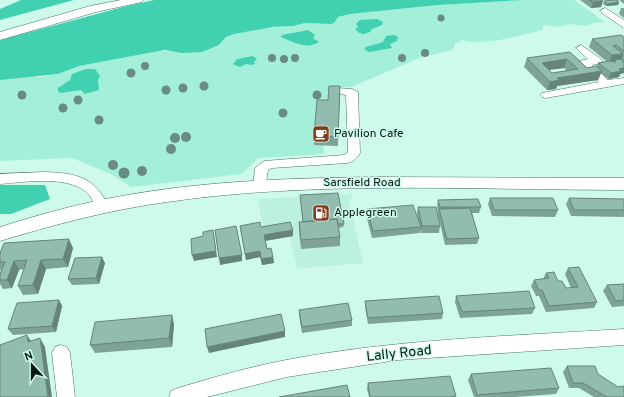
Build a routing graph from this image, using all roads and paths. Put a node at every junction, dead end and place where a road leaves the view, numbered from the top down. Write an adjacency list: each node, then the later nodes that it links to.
1 (99, 0): 5 (main road)
2 (138, 0): 6 (main road)
3 (618, 9): 4 (street)
4 (624, 25)
5 (0, 27)
6 (0, 36)
7 (582, 48): 9 (street)
8 (624, 81): 9 (street)
9 (608, 84): 11 (street)
10 (337, 91): 14 (street)
11 (546, 95)
12 (0, 179): 15 (street)
13 (624, 184): 14 (main road, Sarsfield Road)
14 (260, 186): 15 (main road, Sarsfield Road)
15 (102, 207): 16 (main road, Sarsfield Road)
16 (0, 234)
17 (624, 336): 20 (street, Lally Road)
18 (61, 353): 19 (street)
19 (66, 397)
20 (178, 397)

